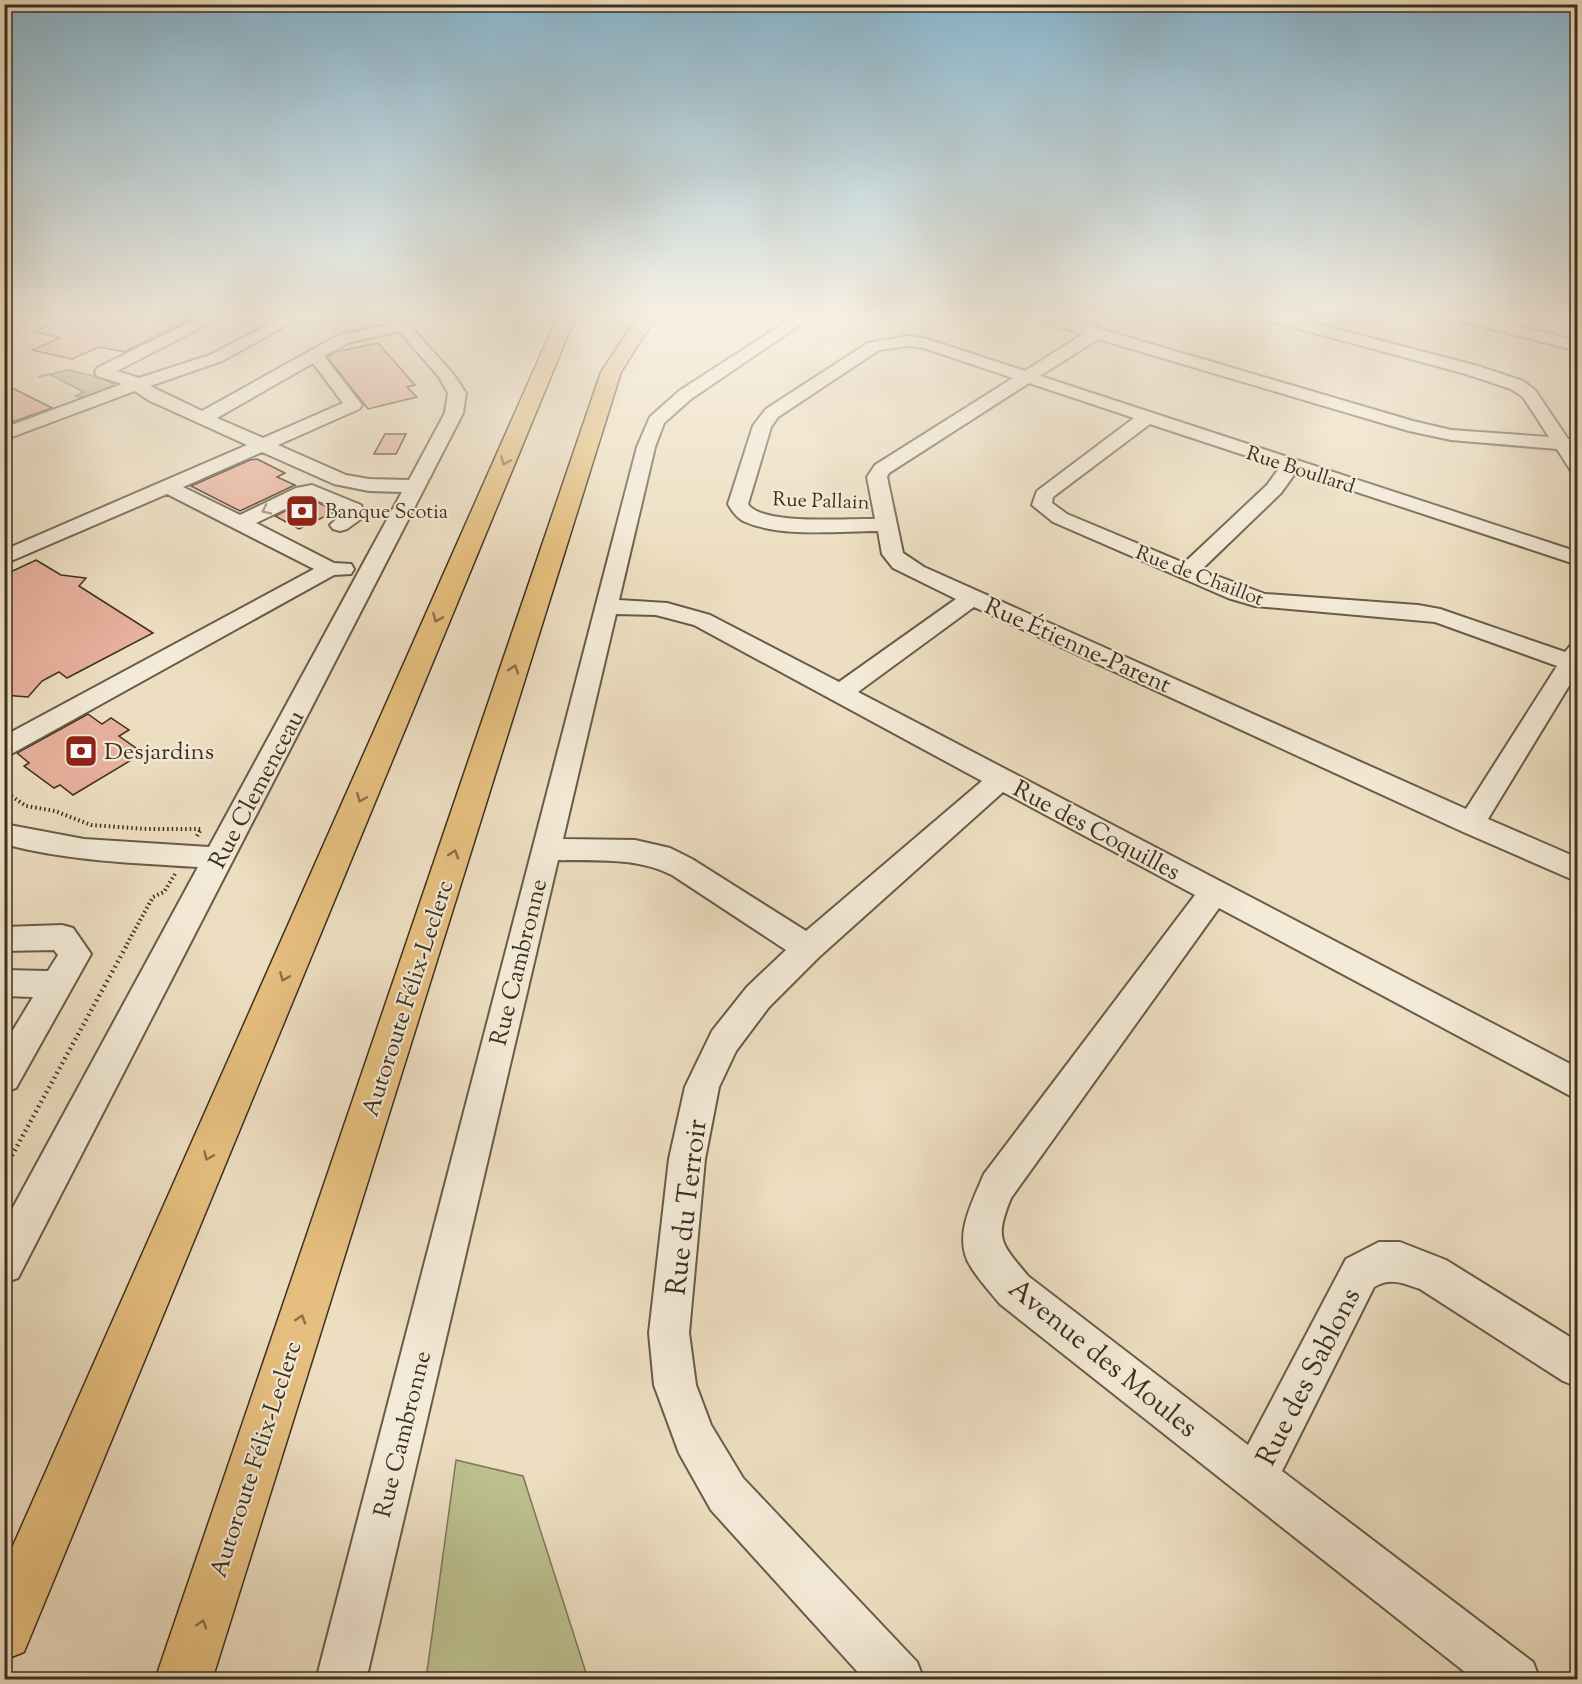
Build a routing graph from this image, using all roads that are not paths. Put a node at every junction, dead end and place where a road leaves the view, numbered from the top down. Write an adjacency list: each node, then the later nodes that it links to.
1 (105, 397): 16 (street)
2 (155, 397): 14 (street)
3 (241, 397): 14 (street)
4 (347, 397): 17 (street)
5 (456, 397): 22 (street, Rue Clemenceau)
6 (531, 397): 53 (highway, one-way to 53)
7 (603, 397): 54 (highway, Autoroute Félix-Leclerc, one-way to 7)
8 (683, 397): 32 (street, Rue Cambronne)
9 (797, 397): 25 (street, Rue Pallain)
10 (995, 397): 25 (street, Rue Étienne-Parent)
11 (1081, 397): 15 (street, Rue Boullard)
12 (1310, 397): 18 (street)
13 (1531, 397): 18 (street)
14 (203, 418): 17 (street)
15 (1146, 418): 19 (street, Rue Boullard); 30 (street, Rue de Chaillot)
16 (4, 435)
17 (261, 444): 21 (street); 22 (street)
18 (1569, 444): 20 (street)
19 (1291, 466): 27 (street, Rue Boullard); 30 (street)
20 (1578, 467)
21 (167, 486): 23 (street); 26 (street)
22 (417, 486): 29 (street, Rue Clemenceau)
23 (240, 523): 24 (street, one-way to 23); 28 (street)
24 (340, 525)
25 (888, 525): 31 (street, Rue Étienne-Parent)
26 (4, 558)
27 (1578, 559)
28 (330, 569): 29 (street); 35 (street)
29 (373, 569): 40 (street, Rue Clemenceau)
30 (1186, 572): 33 (street, Rue de Chaillot)
31 (972, 597): 34 (street); 37 (street, Rue Étienne-Parent)
32 (608, 607): 34 (street, Rue des Coquilles); 39 (street, Rue Cambronne)
33 (1574, 657): 37 (street)
34 (839, 694): 36 (street, Rue des Coquilles)
35 (4, 747)
36 (1001, 779): 42 (street, Rue des Coquilles); 44 (street, Rue du Terroir)
37 (1471, 824): 41 (street, Rue Étienne-Parent)
38 (4, 834): 40 (street)
39 (546, 849): 44 (street); 55 (street, Rue Cambronne)
40 (219, 858): 50 (street, Rue Clemenceau)
41 (1578, 871)
42 (1214, 892): 49 (street, Rue des Coquilles); 52 (street, Avenue des Moules)
43 (4, 939): 46 (street)
44 (808, 948): 56 (street, Rue du Terroir)
45 (4, 983): 46 (street)
46 (49, 985): 47 (street); 48 (street)
47 (8, 1030)
48 (4, 1077)
49 (1578, 1085)
50 (4, 1264)
51 (1578, 1366): 52 (street, Rue des Sablons)
52 (1255, 1478): 57 (street, Avenue des Moules)
53 (4, 1632)
54 (183, 1680)
55 (341, 1680)
56 (899, 1680)
57 (1515, 1680)

